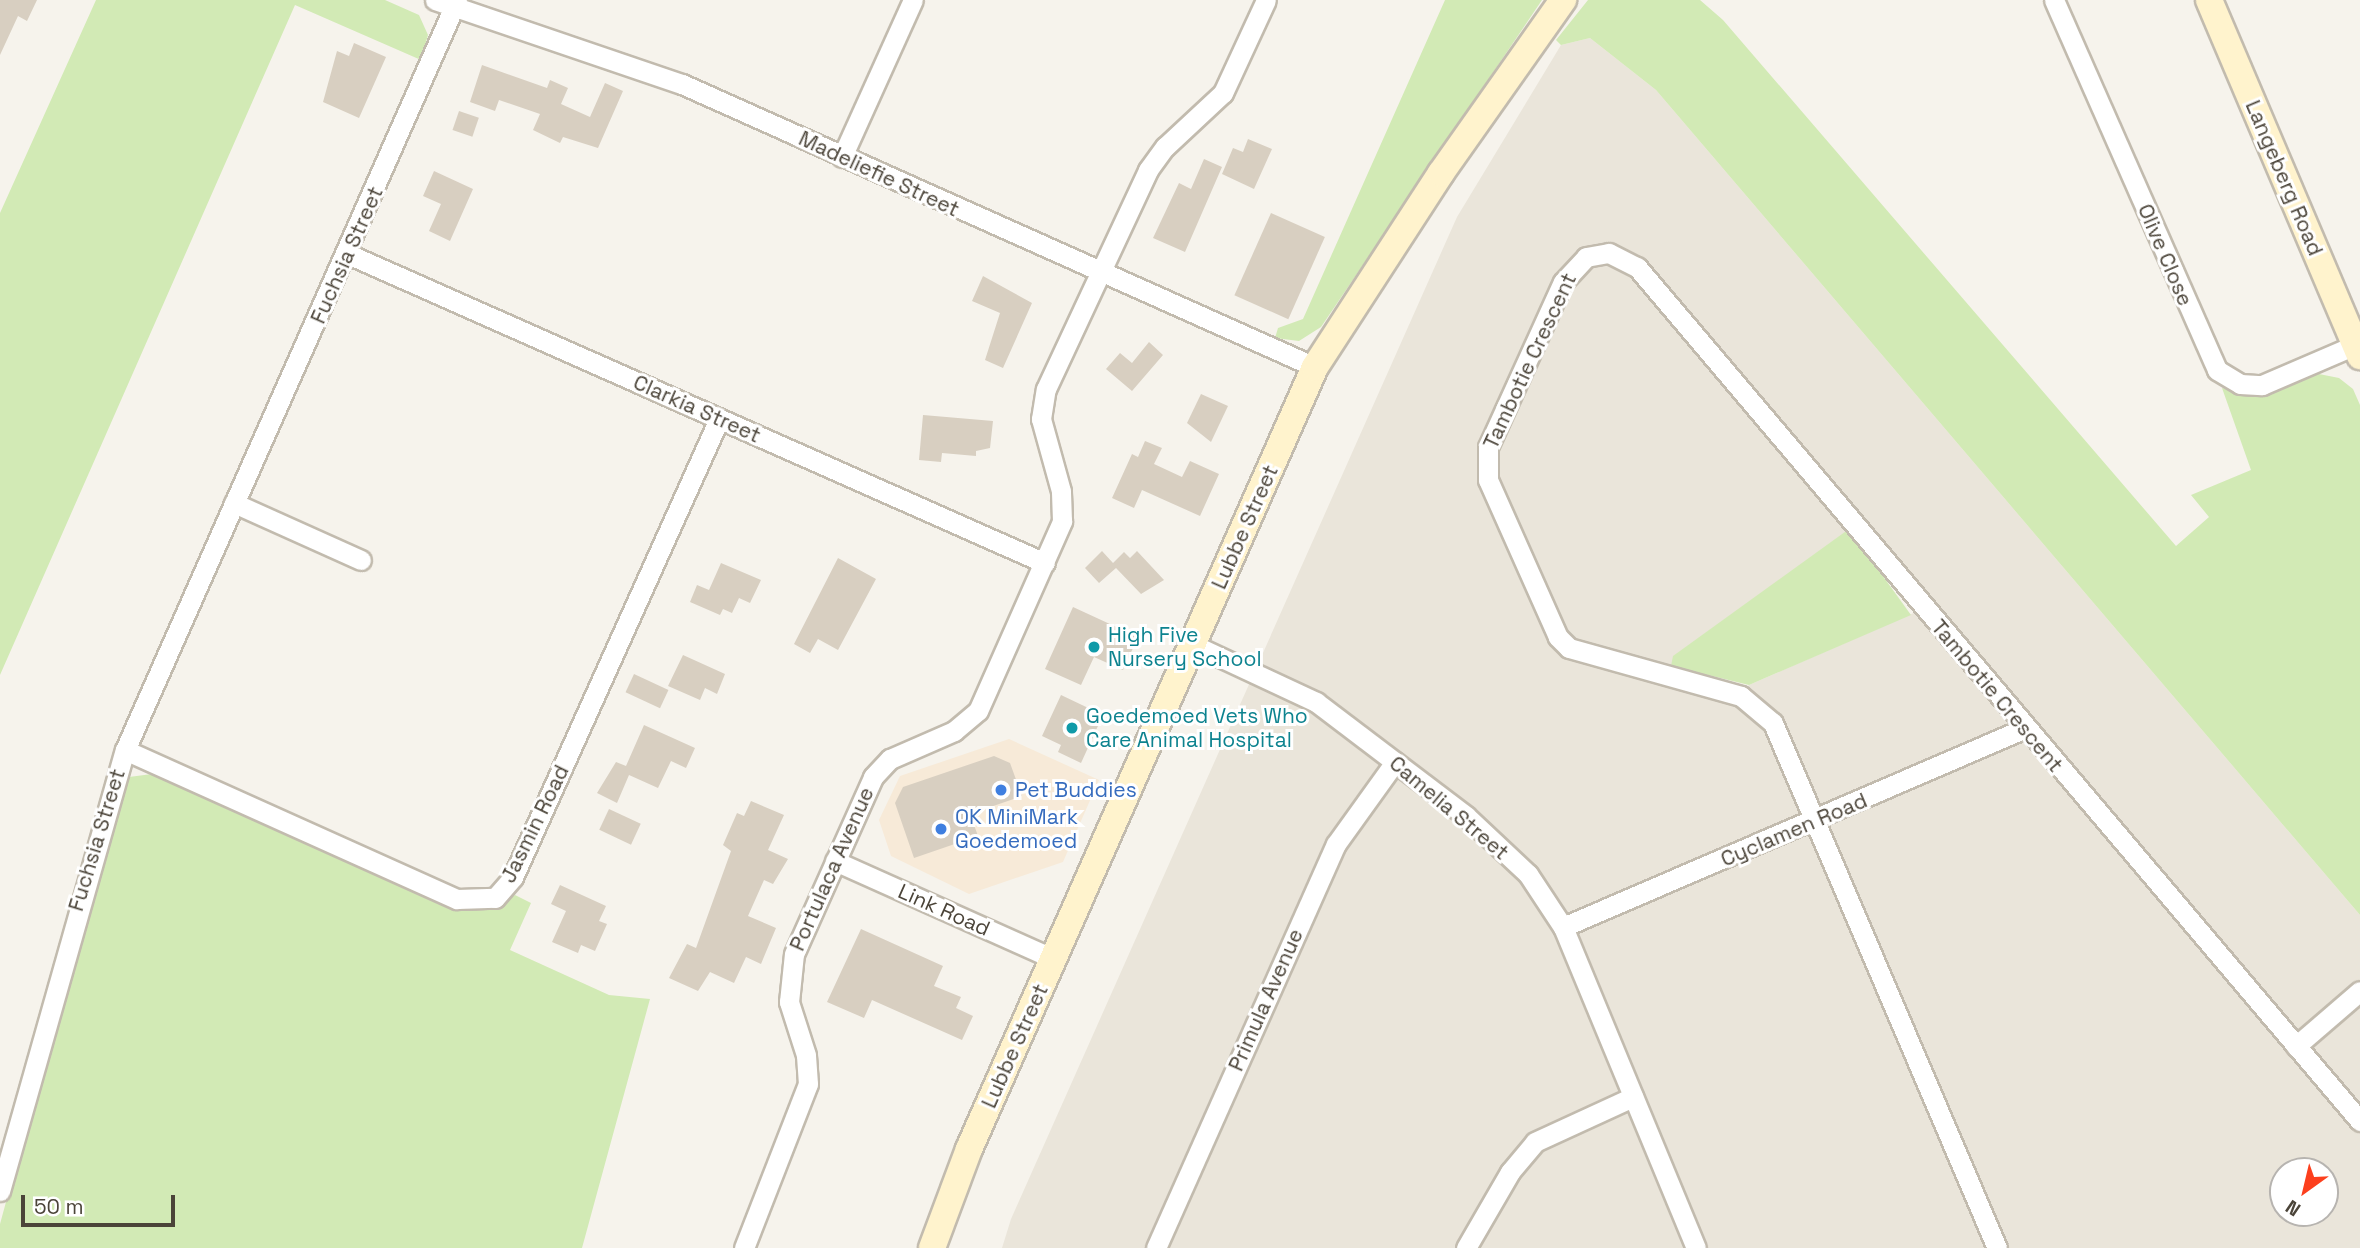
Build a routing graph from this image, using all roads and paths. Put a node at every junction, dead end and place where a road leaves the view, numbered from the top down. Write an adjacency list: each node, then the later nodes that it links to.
1 (435, 0): 7 (street, Madeliefie Street)
2 (912, 0): 8 (street)
3 (1266, 0): 10 (street, Portulaca Avenue)
4 (1563, 0): 12 (main road, Lubbe Street)
5 (2054, 0): 11 (street, Olive Close)
6 (2209, 0): 11 (main road, Langeberg Road)
7 (456, 3): 8 (street, Madeliefie Street); 9 (street, Fuchsia Street)
8 (842, 157): 10 (street, Madeliefie Street)
9 (348, 254): 13 (street, Clarkia Street); 14 (street, Fuchsia Street)
10 (1102, 274): 12 (street, Madeliefie Street); 16 (street, Portulaca Avenue)
11 (2359, 348)
12 (1315, 367): 17 (main road, Lubbe Street)
13 (719, 419): 16 (street, Clarkia Street); 19 (street, Jasmin Road)
14 (234, 503): 15 (street); 19 (street, Fuchsia Street)
15 (361, 560)
16 (1045, 564): 22 (street, Portulaca Avenue)
17 (1194, 645): 20 (street, Camelia Street); 24 (main road, Lubbe Street)
18 (2023, 729): 21 (street, Cyclamen Road); 21 (street, Tambotie Crescent); 26 (street, Tambotie Crescent)
19 (125, 750): 29 (street, Fuchsia Street)
20 (1395, 762): 23 (street, Camelia Street); 32 (street, Primula Avenue)
21 (1815, 822): 23 (street, Cyclamen Road); 35 (street, Tambotie Crescent)
22 (835, 861): 24 (street, Link Road); 30 (street, Portulaca Avenue)
23 (1563, 928): 27 (street, Camelia Street)
24 (1054, 959): 31 (main road, Lubbe Street)
25 (2360, 990): 26 (street)
26 (2296, 1045): 28 (street, Tambotie Crescent)
27 (1633, 1097): 33 (street); 34 (street, Camelia Street)
28 (2360, 1121)
29 (0, 1191)
30 (744, 1248)
31 (932, 1248)
32 (1156, 1248)
33 (1466, 1248)
34 (1696, 1248)
35 (1997, 1248)

